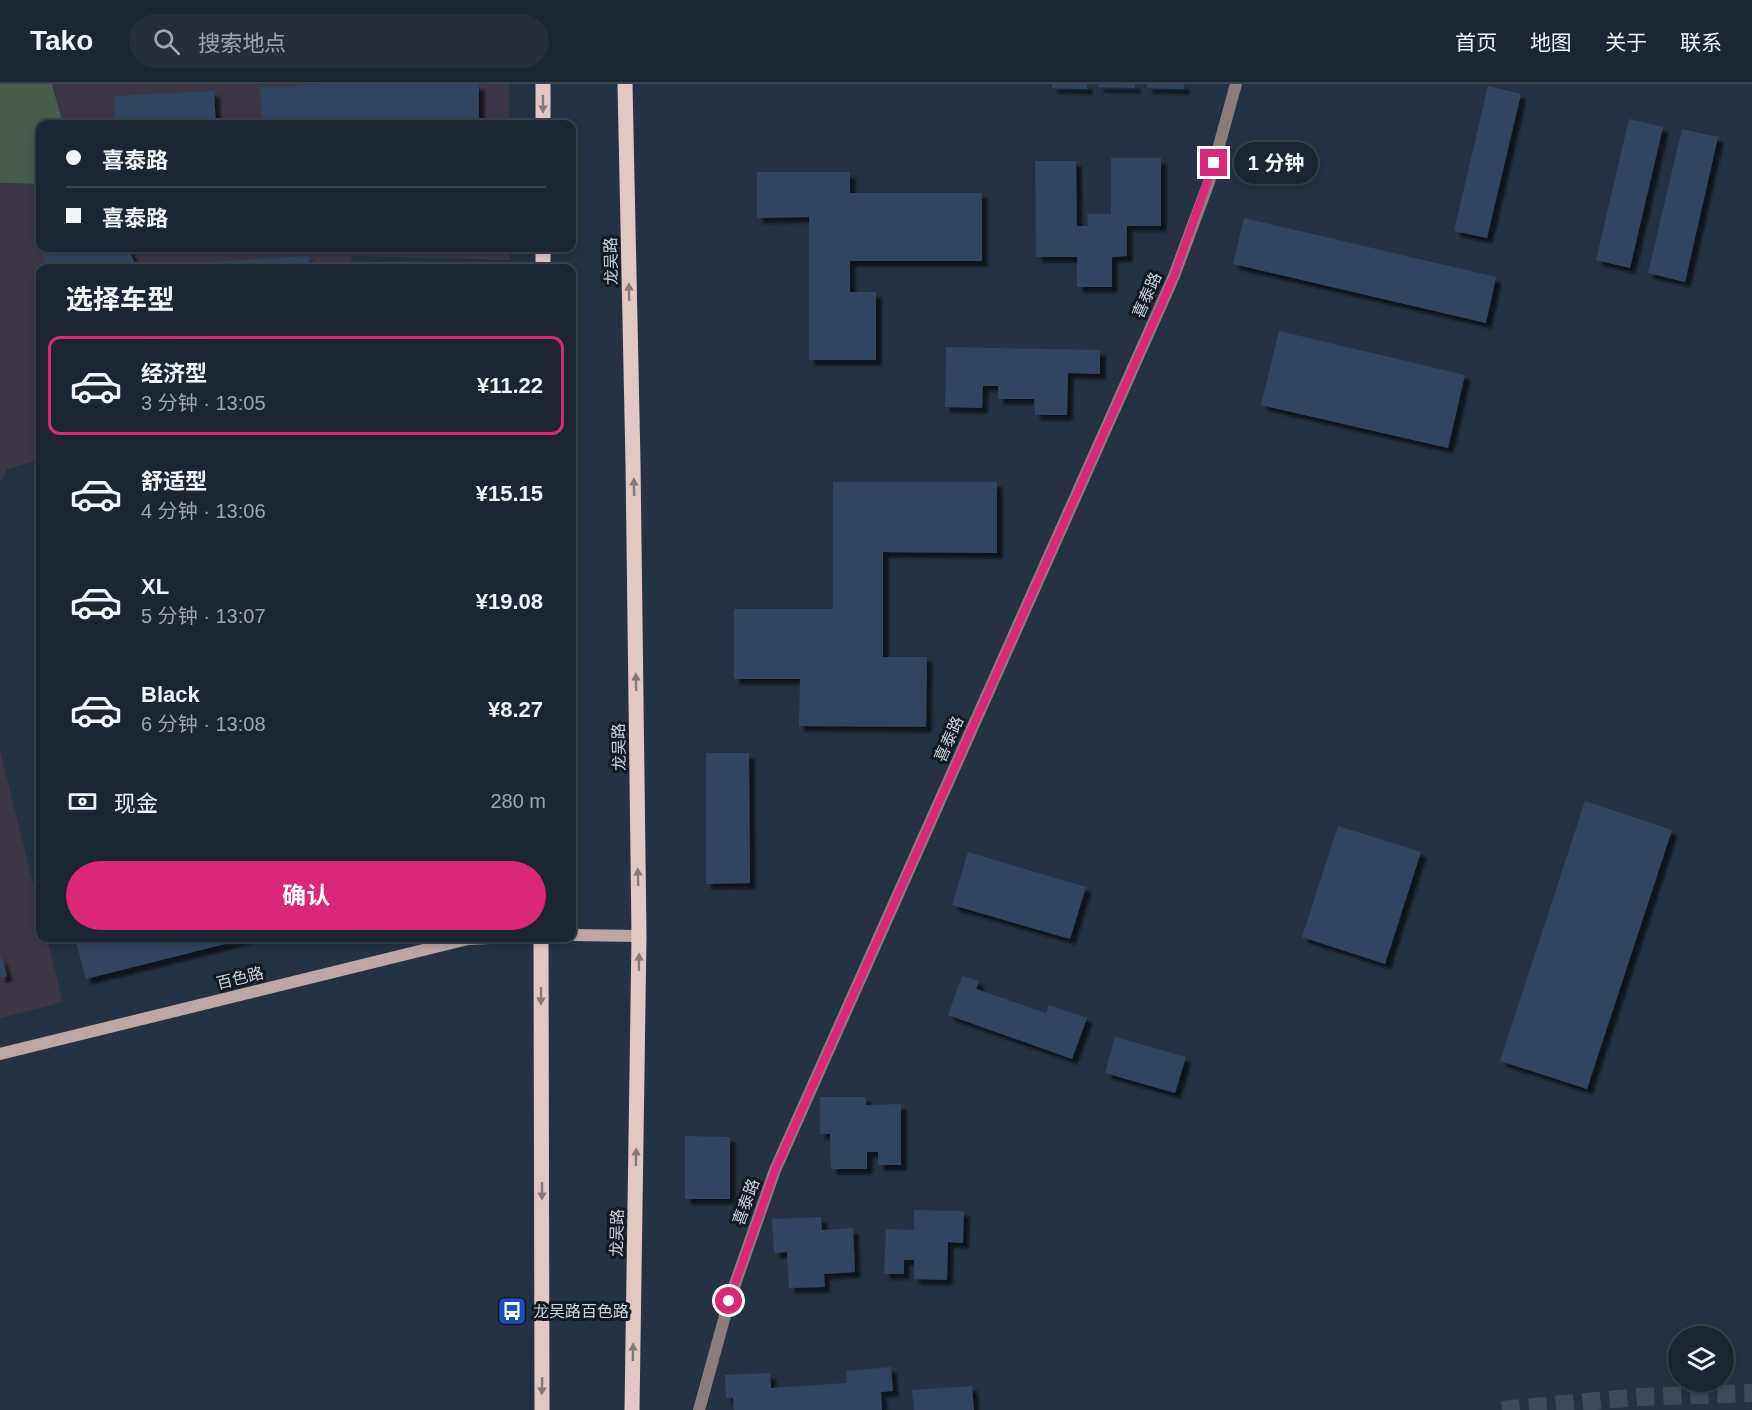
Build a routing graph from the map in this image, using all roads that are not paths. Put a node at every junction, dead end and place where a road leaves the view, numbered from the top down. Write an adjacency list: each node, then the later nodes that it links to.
1 (543, 84): 4 (main road, one-way to 4)
2 (625, 84): 6 (main road, 龙吴路, one-way to 2)
3 (1236, 84): 12 (street, 喜泰路)
4 (543, 120)
5 (576, 935): 6 (street)
6 (639, 936): 11 (main road, 龙吴路, one-way to 6)
7 (456, 942): 9 (street, 百色路)
8 (541, 942): 10 (main road, one-way to 10)
9 (0, 1054)
10 (542, 1410)
11 (632, 1410)
12 (699, 1410)

